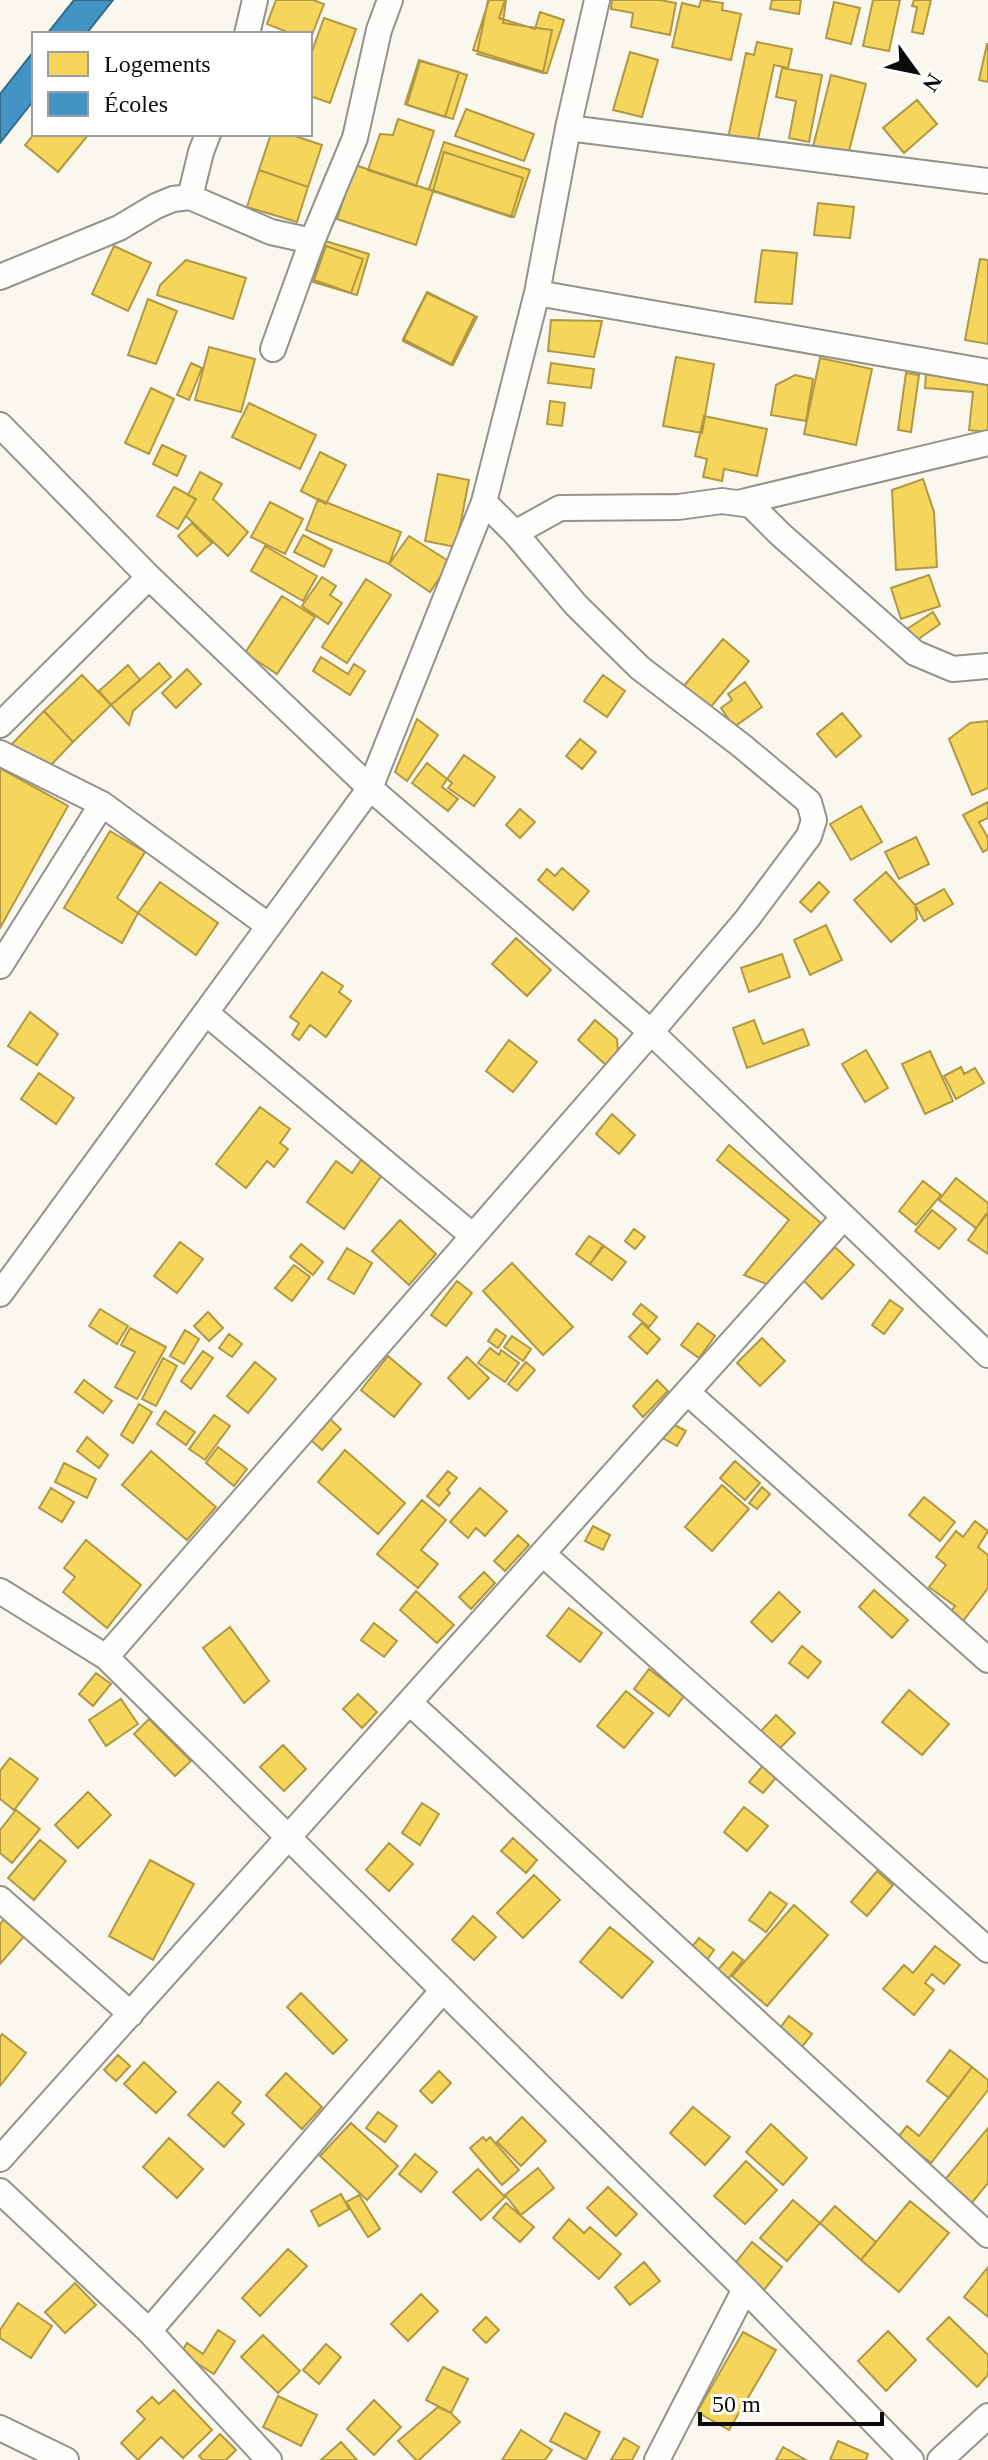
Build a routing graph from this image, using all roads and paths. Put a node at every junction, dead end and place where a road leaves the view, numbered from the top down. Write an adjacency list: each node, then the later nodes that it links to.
1 (255, 0): 4 (street)
2 (390, 0): 9 (street)
3 (597, 0): 5 (street)
4 (247, 32)
5 (568, 128): 7 (street); 11 (street)
6 (207, 136): 8 (street)
7 (988, 181)
8 (190, 197): 9 (street); 10 (street)
9 (312, 241): 12 (street)
10 (0, 277)
11 (537, 293): 13 (street); 16 (street)
12 (273, 349)
13 (988, 372)
14 (0, 425): 19 (street)
15 (988, 443): 17 (street)
16 (484, 502): 18 (street); 23 (street)
17 (738, 503): 18 (street); 20 (street)
18 (515, 533): 28 (street)
19 (149, 577): 21 (street); 23 (street)
20 (988, 666)
21 (0, 725)
22 (0, 753): 24 (street)
23 (370, 788): 25 (street); 28 (street)
24 (102, 804): 25 (street); 26 (street)
25 (269, 926): 27 (street)
26 (0, 966)
27 (206, 1013): 30 (street); 31 (street)
28 (651, 1032): 29 (street); 30 (street)
29 (843, 1218): 32 (street); 33 (street)
30 (473, 1236): 36 (street)
31 (4, 1280)
32 (988, 1355)
33 (687, 1392): 34 (street); 37 (street)
34 (543, 1554): 38 (street); 41 (street)
35 (0, 1591): 36 (street)
36 (106, 1657): 39 (street)
37 (988, 1660)
38 (410, 1703): 39 (street); 46 (street)
39 (290, 1838): 42 (street); 43 (street)
40 (0, 1899): 43 (street)
41 (988, 1950)
42 (443, 1990): 47 (street); 48 (street)
43 (131, 2014): 44 (street)
44 (0, 2159)
45 (0, 2191): 48 (street)
46 (988, 2235)
47 (745, 2289): 53 (street); 54 (street)
48 (149, 2331): 52 (street)
49 (988, 2416): 55 (street)
50 (0, 2428): 51 (street)
51 (66, 2460)
52 (269, 2460)
53 (657, 2460)
54 (911, 2460)
55 (940, 2460)

